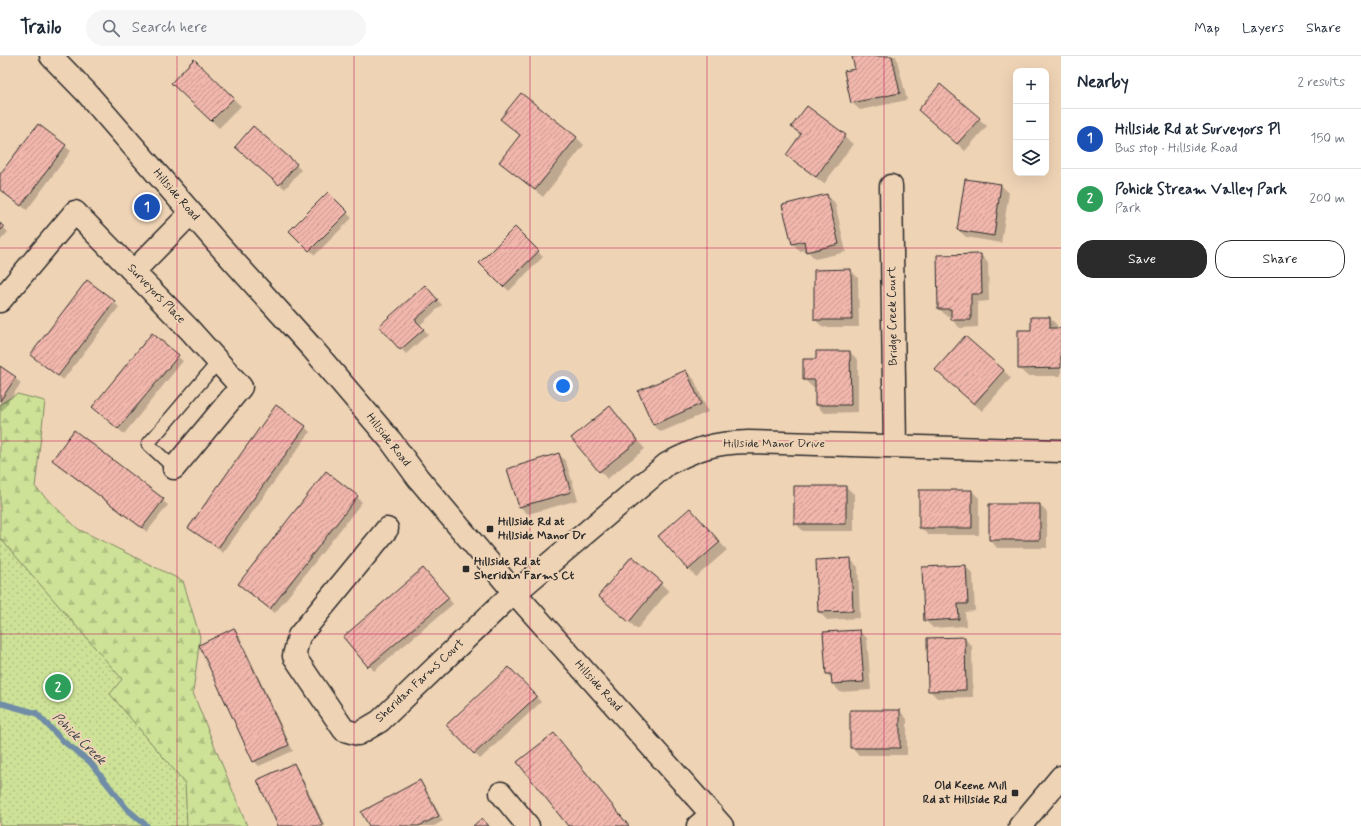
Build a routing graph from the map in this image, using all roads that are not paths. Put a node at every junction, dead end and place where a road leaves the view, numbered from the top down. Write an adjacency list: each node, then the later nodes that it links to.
1 (51, 56): 3 (street, Hillside Road)
2 (891, 186): 7 (street, Bridge Creek Court)
3 (191, 213): 4 (street); 11 (street, Hillside Road)
4 (134, 271): 5 (street, Surveyors Place); 6 (street, Surveyors Place)
5 (0, 301)
6 (218, 362): 9 (street, Surveyors Place); 9 (lane)
7 (895, 446): 8 (street, Hillside Manor Drive); 11 (street, Hillside Manor Drive)
8 (1061, 450)
9 (174, 468)
10 (387, 529): 11 (street, Sheridan Farms Court)
11 (514, 592): 14 (street, Hillside Road)
12 (1061, 777): 16 (street)
13 (501, 793): 15 (street)
14 (711, 822)
15 (528, 826)
16 (1020, 826)

